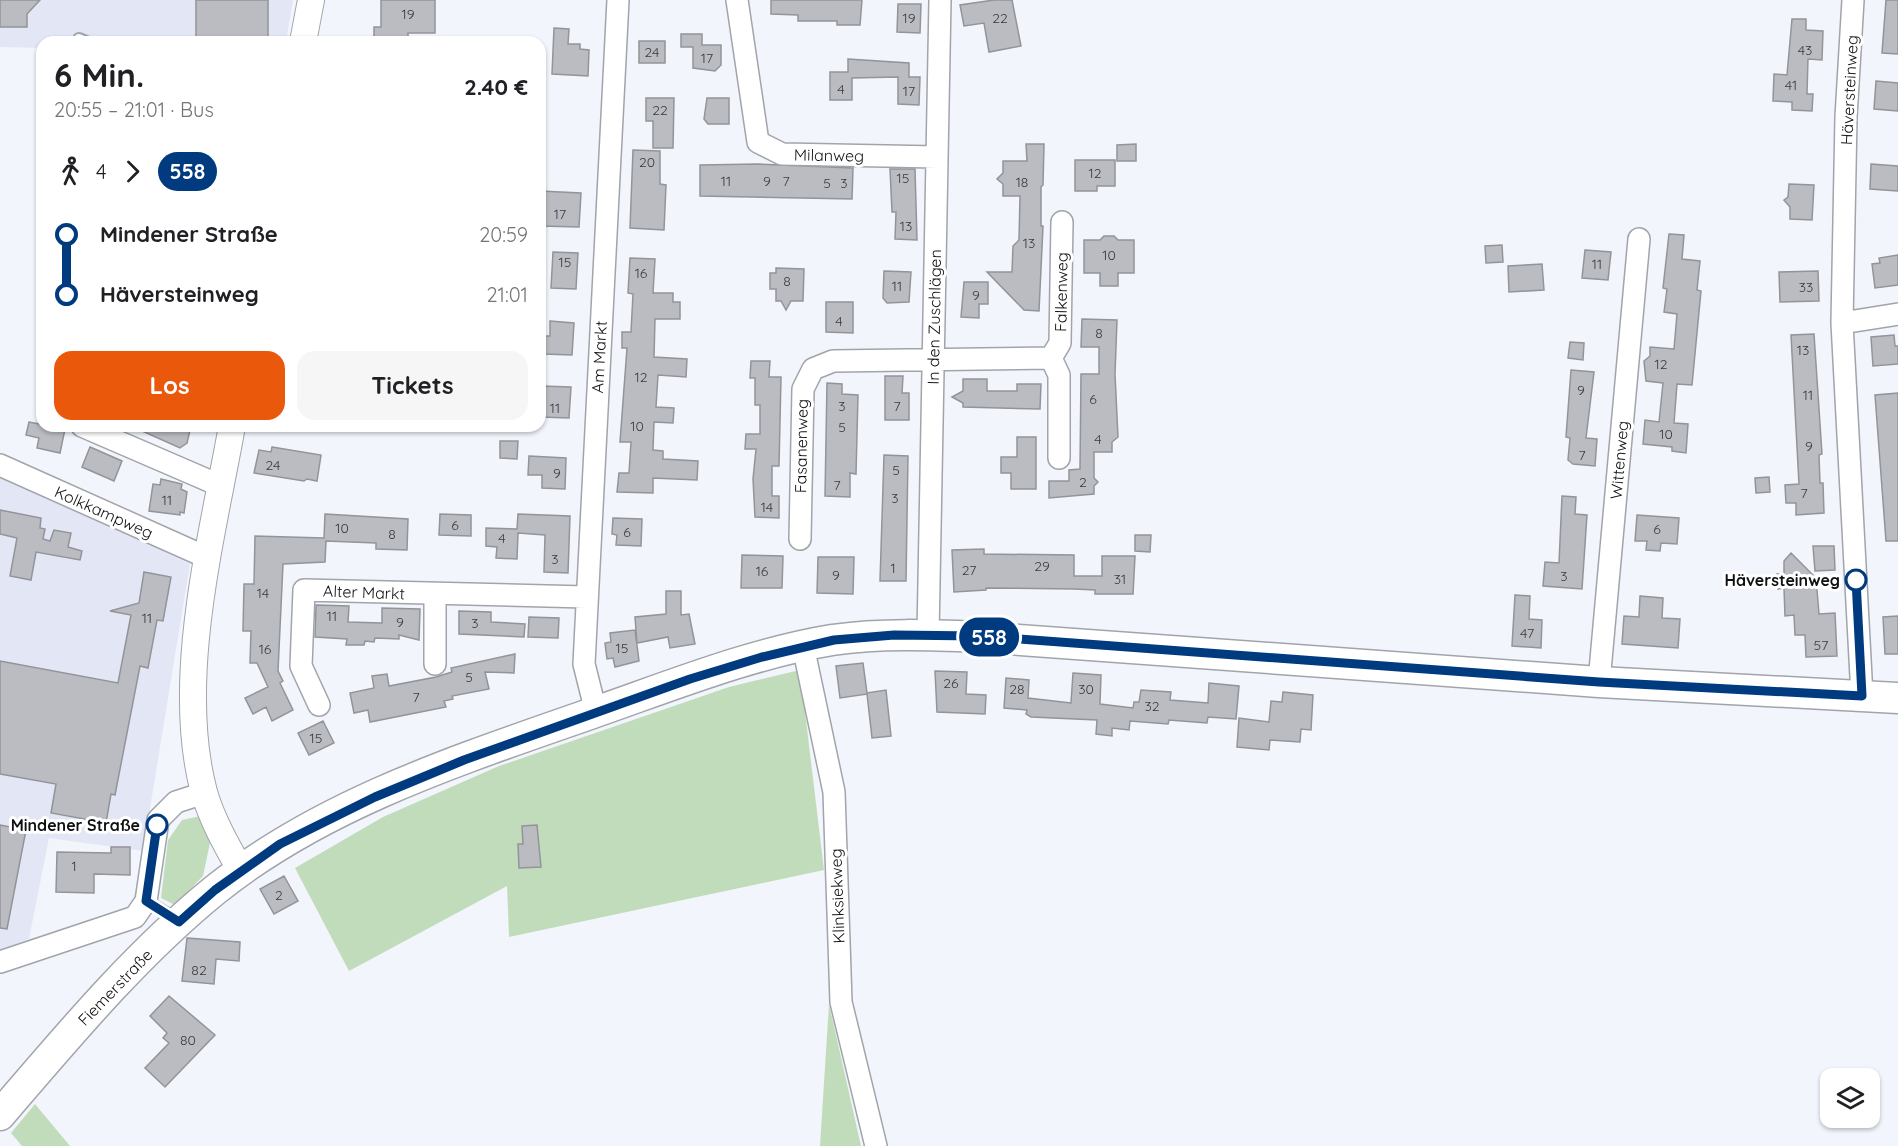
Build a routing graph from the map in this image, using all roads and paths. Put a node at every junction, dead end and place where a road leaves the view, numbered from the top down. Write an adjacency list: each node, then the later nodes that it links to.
1 (311, 0): 6 (street)
2 (618, 0): 22 (street, Am Markt)
3 (736, 0): 7 (street, Milanweg)
4 (940, 0): 7 (street, In den Zuschlägen)
5 (1853, 0): 11 (street, Häversteinweg)
6 (304, 36)
7 (937, 156): 13 (street, In den Zuschlägen)
8 (1062, 222): 12 (street, Falkenweg)
9 (1639, 239): 26 (street, Wittenweg)
10 (1898, 314): 11 (street)
11 (1842, 323): 27 (street, Häversteinweg)
12 (1051, 358): 13 (street); 16 (street)
13 (933, 361): 19 (street, Fasanenweg); 23 (street, In den Zuschlägen)
14 (96, 432): 18 (street)
15 (231, 432): 18 (street)
16 (1059, 458)
17 (0, 465): 20 (street, Kolkkampweg)
18 (221, 486): 20 (street)
19 (800, 539)
20 (208, 558): 31 (street)
21 (435, 594): 22 (street, Alter Markt); 25 (street); 29 (street, Alter Markt)
22 (586, 597): 30 (street, Am Markt)
23 (928, 635): 24 (main road, Fiemerstraße); 26 (main road, Fiemerstraße)
24 (803, 646): 30 (main road, Fiemerstraße); 37 (street, Klinksiekweg)
25 (435, 664)
26 (1599, 682): 27 (main road, Fiemerstraße)
27 (1862, 696): 28 (main road, Fiemerstraße)
28 (1898, 698)
29 (319, 705)
30 (596, 712): 32 (main road, Fiemerstraße)
31 (204, 793): 32 (street); 33 (street)
32 (241, 871): 34 (main road, Fiemerstraße)
33 (146, 901): 34 (lane); 35 (street)
34 (179, 922): 36 (main road, Fiemerstraße)
35 (0, 962)
36 (0, 1115)
37 (876, 1146)

